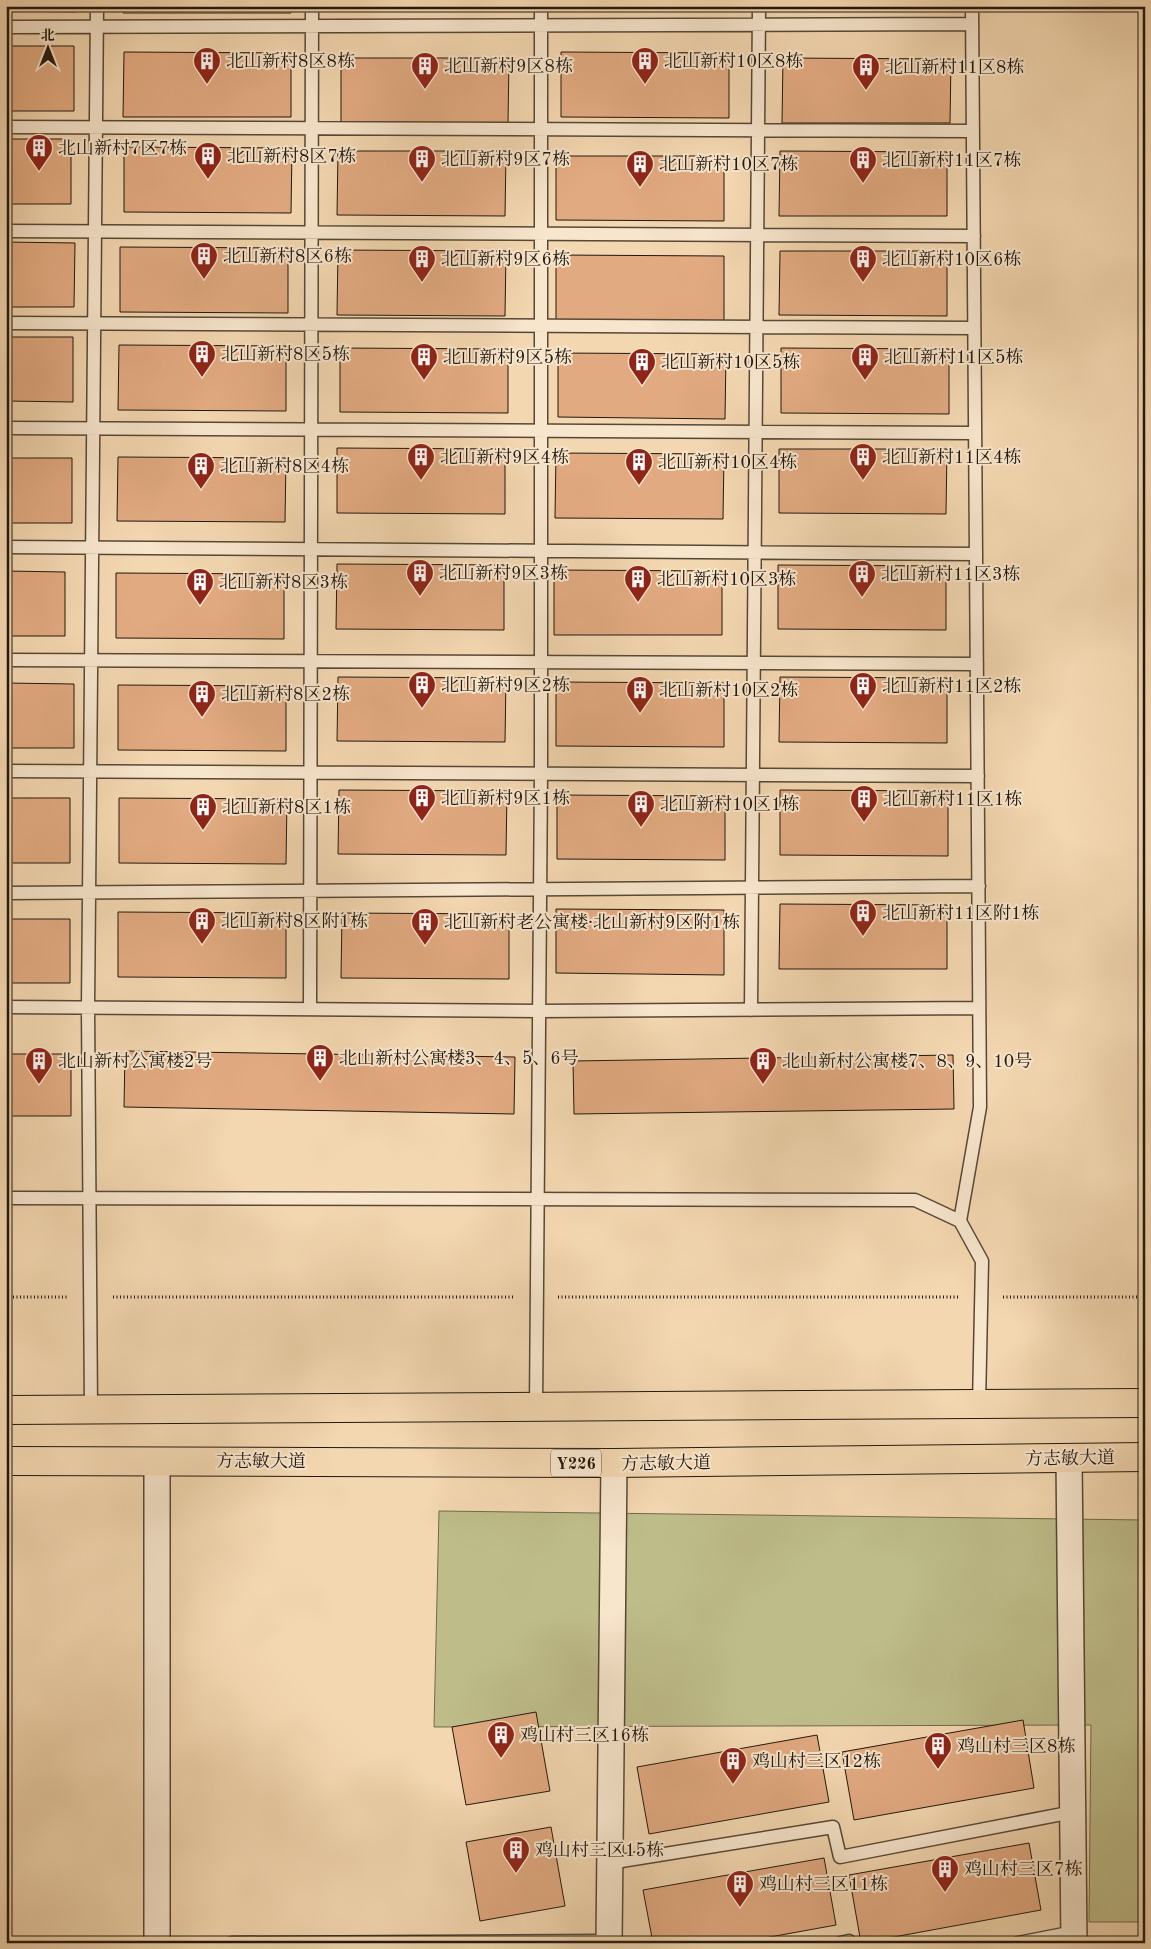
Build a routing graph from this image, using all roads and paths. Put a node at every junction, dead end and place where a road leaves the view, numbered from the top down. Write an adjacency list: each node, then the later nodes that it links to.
1 (97, 6): 8 (lane)
2 (312, 6): 9 (lane)
3 (541, 6): 10 (lane)
4 (759, 6): 7 (lane)
5 (972, 6): 6 (lane)
6 (972, 24): 7 (lane); 17 (lane)
7 (759, 25): 10 (lane); 16 (lane)
8 (96, 26): 9 (lane); 11 (lane); 13 (lane)
9 (312, 26): 10 (lane); 14 (lane)
10 (541, 26): 15 (lane)
11 (6, 27)
12 (6, 127): 13 (lane)
13 (96, 127): 14 (lane); 19 (lane)
14 (312, 128): 15 (lane); 20 (lane)
15 (541, 129): 16 (lane); 21 (lane)
16 (758, 130): 17 (lane); 22 (lane)
17 (973, 131): 23 (lane)
18 (6, 231): 19 (lane)
19 (95, 231): 20 (lane); 25 (lane)
20 (312, 232): 21 (lane); 26 (lane)
21 (541, 234): 22 (lane); 27 (lane)
22 (758, 235): 23 (lane); 28 (lane)
23 (974, 236): 29 (lane)
24 (6, 323): 25 (lane)
25 (94, 323): 26 (lane); 31 (lane)
26 (311, 324): 27 (lane); 32 (lane)
27 (541, 326): 28 (lane); 33 (lane)
28 (756, 327): 29 (lane); 34 (lane)
29 (974, 328): 35 (lane)
30 (6, 428): 31 (lane)
31 (93, 429): 32 (lane); 37 (lane)
32 (311, 430): 33 (lane); 38 (lane)
33 (541, 431): 34 (lane); 39 (lane)
34 (756, 432): 35 (lane); 40 (lane)
35 (975, 433): 41 (lane)
36 (6, 547): 37 (lane)
37 (92, 548): 38 (lane); 43 (lane)
38 (311, 549): 39 (lane); 44 (lane)
39 (541, 551): 40 (lane); 45 (lane)
40 (755, 552): 41 (lane); 46 (lane)
41 (976, 554): 47 (lane)
42 (6, 660): 43 (lane)
43 (91, 660): 44 (lane); 49 (lane)
44 (311, 661): 45 (lane); 50 (lane)
45 (541, 662): 46 (lane); 51 (lane)
46 (754, 663): 47 (lane); 52 (lane)
47 (977, 664): 53 (lane)
48 (6, 771): 49 (lane)
49 (90, 772): 50 (lane); 59 (lane)
50 (310, 773): 51 (lane); 57 (lane)
51 (541, 774): 52 (lane); 56 (lane)
52 (753, 775): 53 (lane); 55 (lane)
53 (978, 776): 54 (lane)
54 (978, 886): 55 (lane); 62 (lane)
55 (752, 888): 56 (lane); 64 (lane)
56 (540, 890): 57 (lane); 65 (lane)
57 (310, 891): 59 (lane); 63 (lane)
58 (6, 892): 59 (lane)
59 (89, 892): 61 (lane)
60 (6, 1007): 61 (lane)
61 (88, 1008): 63 (lane); 67 (lane)
62 (979, 1008): 64 (lane); 69 (lane)
63 (310, 1009): 65 (lane)
64 (751, 1010): 65 (lane)
65 (540, 1011): 68 (lane)
66 (6, 1198): 67 (lane)
67 (90, 1198): 68 (lane); 71 (lane)
68 (538, 1199): 69 (lane); 72 (lane)
69 (960, 1221): 73 (lane)
70 (6, 1297): 71 (path)
71 (90, 1297): 72 (path); 78 (lane)
72 (537, 1297): 73 (path); 77 (lane)
73 (981, 1297): 74 (path); 76 (lane)
74 (1145, 1297)
75 (1145, 1403): 76 (main road)
76 (978, 1405): 77 (main road)
77 (536, 1408): 78 (main road)
78 (91, 1409): 79 (main road)
79 (6, 1410)
80 (1145, 1457): 81 (main road, 方志敏大道 / Y226)
81 (1069, 1458): 84 (main road, 方志敏大道 / Y226); 85 (street)
82 (6, 1461): 83 (main road, 方志敏大道 / Y226)
83 (156, 1461): 84 (main road, 方志敏大道 / Y226); 89 (street)
84 (614, 1464): 86 (street)
85 (1073, 1812): 86 (lane); 87 (street)
86 (610, 1863): 88 (street)
87 (1074, 1937): 93 (lane)
88 (609, 1942): 90 (lane)
89 (156, 1943)
90 (232, 1943)
91 (840, 1943): 92 (lane)
92 (849, 1943)
93 (1018, 1943)

